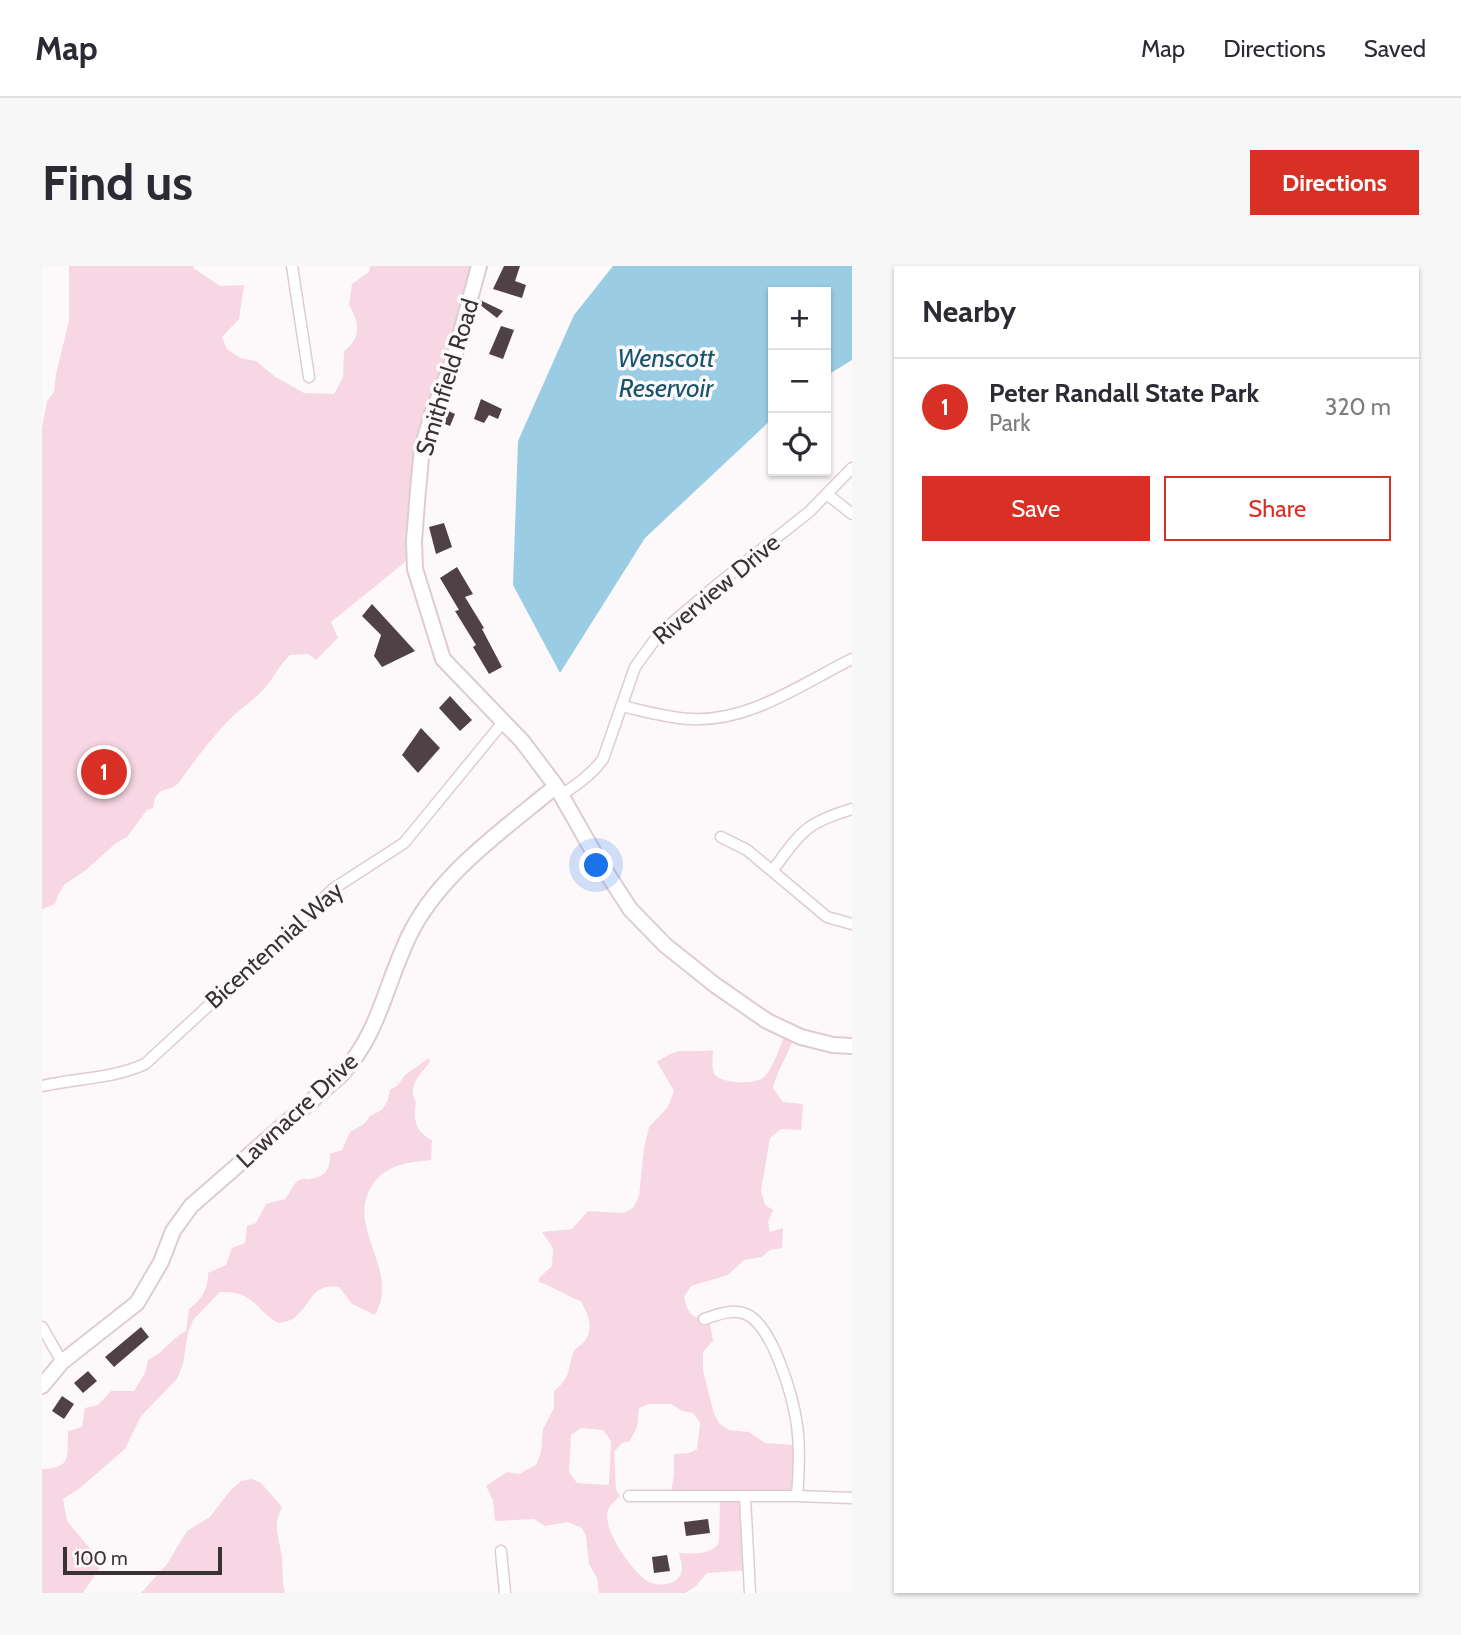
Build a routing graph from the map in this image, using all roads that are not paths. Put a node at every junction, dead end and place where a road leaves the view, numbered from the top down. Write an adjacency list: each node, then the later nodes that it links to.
1 (292, 266): 3 (street)
2 (479, 266): 9 (street, Smithfield Road)
3 (309, 377)
4 (852, 468): 5 (street, Riverview Drive)
5 (828, 495): 6 (street); 8 (street, Riverview Drive)
6 (852, 514)
7 (852, 659): 8 (street)
8 (622, 706): 10 (street, Riverview Drive)
9 (504, 721): 10 (street, Smithfield Road); 16 (street, Bicentennial Way)
10 (558, 790): 15 (street, Smithfield Road); 19 (street, Lawnacre Drive)
11 (852, 809): 13 (street)
12 (720, 837): 13 (street)
13 (773, 870): 14 (street)
14 (852, 924)
15 (852, 1046)
16 (42, 1086)
17 (704, 1319): 22 (street)
18 (42, 1327): 19 (street)
19 (62, 1362): 20 (street, Lawnacre Drive)
20 (42, 1386)
21 (629, 1496): 23 (street)
22 (797, 1496): 23 (street); 24 (street)
23 (746, 1497): 27 (street)
24 (852, 1498)
25 (501, 1551): 26 (street)
26 (505, 1593)
27 (750, 1593)

